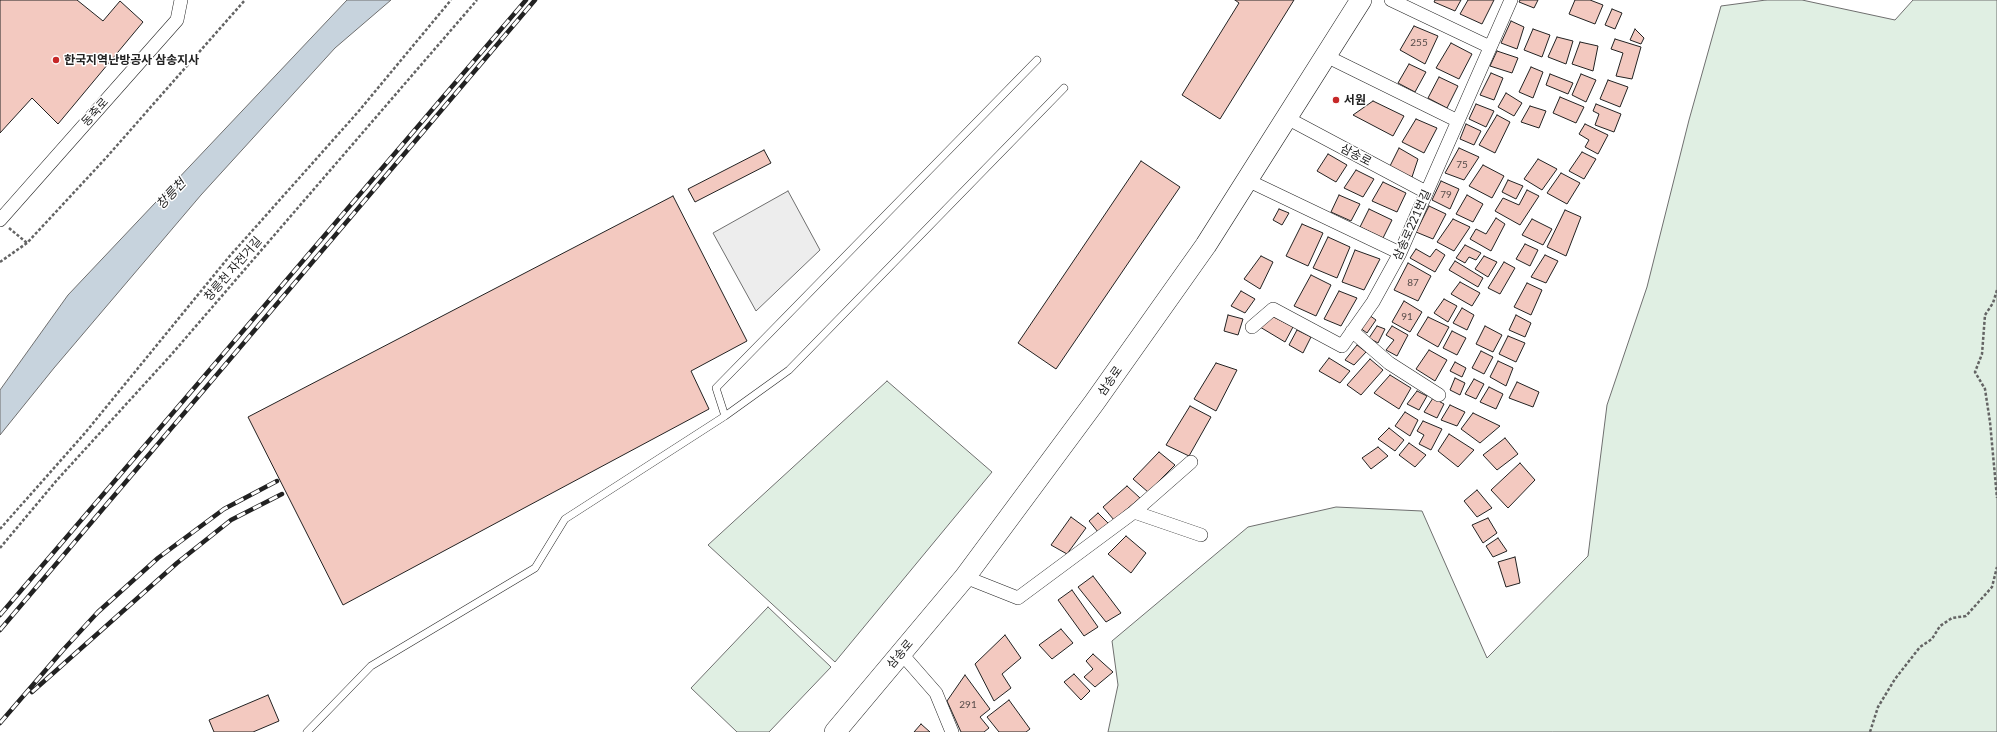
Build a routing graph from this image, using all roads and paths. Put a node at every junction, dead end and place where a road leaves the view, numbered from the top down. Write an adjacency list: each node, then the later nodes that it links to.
1 (181, 0): 16 (street, 동축로)
2 (245, 0): 17 (path)
3 (451, 0): 28 (path)
4 (477, 0): 30 (path, 창릉천 자전거길)
5 (1360, 0): 9 (main road, 삼송로)
6 (1391, 0): 8 (street)
7 (1511, 0): 8 (street, 삼송로221번길)
8 (1490, 47): 13 (street, 삼송로221번길)
9 (1326, 56): 12 (main road, 삼송로); 13 (street)
10 (1037, 60): 24 (lane)
11 (1064, 88): 24 (lane)
12 (1287, 118): 14 (main road, 삼송로); 15 (street, 삼송로)
13 (1458, 121): 15 (street, 삼송로221번길)
14 (1247, 180): 18 (street); 32 (main road, 삼송로)
15 (1426, 192): 18 (street, 삼송로221번길)
16 (4, 224): 17 (path)
17 (27, 243): 19 (path)
18 (1400, 253): 22 (street, 삼송로221번길)
19 (0, 262)
20 (1997, 290): 26 (path)
21 (1252, 327): 22 (street, 삼송로221번길)
22 (1352, 331): 23 (street)
23 (1439, 395)
24 (725, 416): 34 (lane)
25 (1191, 462): 27 (street)
26 (1997, 498)
27 (1134, 512): 29 (street); 32 (street)
28 (0, 529)
29 (1201, 535)
30 (0, 548)
31 (1997, 567): 37 (path)
32 (964, 577): 33 (main road, 삼송로)
33 (901, 653): 35 (main road, 삼송로); 36 (street)
34 (307, 732)
35 (835, 732)
36 (952, 732)
37 (1870, 732)

